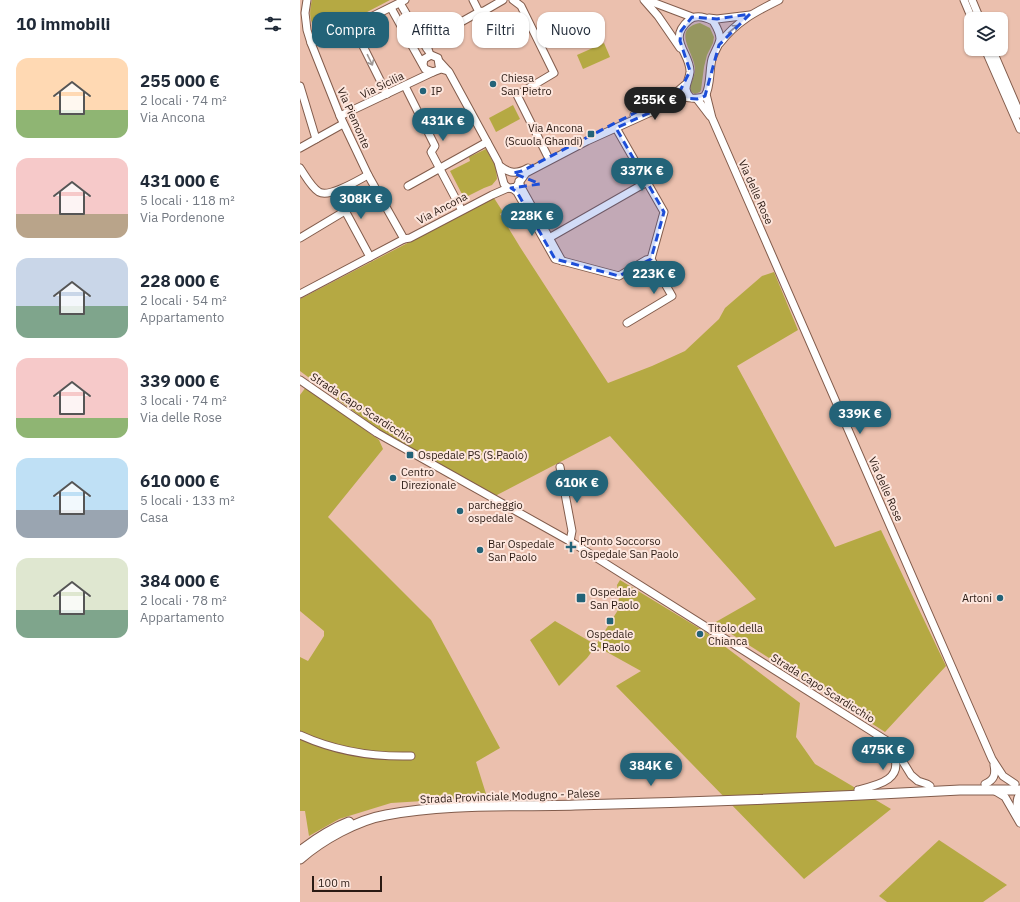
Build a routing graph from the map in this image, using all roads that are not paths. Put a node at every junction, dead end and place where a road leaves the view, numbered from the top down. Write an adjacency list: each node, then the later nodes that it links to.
1 (308, 0): 11 (street, Via Piemonte)
2 (473, 0): 13 (street)
3 (504, 0): 13 (street)
4 (513, 0): 49 (street)
5 (646, 0): 18 (street); 24 (street)
6 (779, 0): 16 (street)
7 (964, 0): 14 (street)
8 (972, 0): 15 (street)
9 (403, 1): 10 (street); 25 (street)
10 (391, 8): 12 (street); 29 (street)
11 (302, 12): 20 (street, Via Piemonte)
12 (383, 12)
13 (480, 12)
14 (969, 12)
15 (977, 12)
16 (750, 14): 19 (street); 22 (street, one-way to 16)
17 (472, 16): 25 (street)
18 (692, 17): 19 (street); 24 (street)
19 (707, 18): 22 (street)
20 (304, 30): 21 (street, Via Piemonte)
21 (311, 44): 41 (street, Via Piemonte)
22 (719, 45): 37 (street)
23 (364, 48): 36 (street, one-way to 36)
24 (682, 50): 33 (street)
25 (430, 53): 28 (street); 29 (street)
26 (988, 56): 45 (street)
27 (995, 56): 40 (street)
28 (439, 61): 30 (street); 31 (street)
29 (423, 66): 30 (street); 32 (street)
30 (435, 70): 31 (street); 32 (street, Via Sicilia)
31 (449, 72): 47 (street)
32 (422, 78): 35 (street, Via Sicilia)
33 (685, 85): 39 (street, Via delle Rose); 49 (street)
34 (300, 86): 38 (street)
35 (405, 86): 36 (street, Via Sicilia); 52 (street)
36 (387, 94): 41 (street, Via Sicilia)
37 (706, 94): 39 (street); 42 (street, Via delle Rose)
38 (302, 98): 46 (street)
39 (694, 98): 42 (street, Via delle Rose); 44 (street)
40 (1020, 114)
41 (340, 116): 43 (street, Via Piemonte)
42 (712, 118): 77 (street, Via delle Rose)
43 (343, 124): 46 (street); 54 (street, Via Piemonte)
44 (616, 128): 56 (street); 57 (street)
45 (1020, 129)
46 (316, 139): 48 (street)
47 (487, 142): 50 (street); 52 (street)
48 (300, 148)
49 (548, 157): 53 (street)
50 (500, 166): 53 (street); 55 (street)
51 (300, 168): 60 (street)
52 (439, 168): 58 (street); 61 (street)
53 (511, 173): 55 (street); 57 (street)
54 (368, 175): 60 (street); 65 (street, Via Piemonte)
55 (503, 180): 59 (street); 61 (street, Via Ancona)
56 (647, 182): 64 (street); 67 (street)
57 (518, 183): 59 (street); 64 (street)
58 (408, 186)
59 (509, 188): 65 (street, Via Ancona); 68 (street)
60 (335, 192): 62 (street)
61 (460, 207): 65 (street, Via Ancona)
62 (345, 211): 63 (street); 66 (street)
63 (300, 238)
64 (549, 238): 68 (street)
65 (404, 239): 66 (street)
66 (370, 257): 69 (street)
67 (651, 260): 68 (street); 70 (street)
68 (562, 261)
69 (300, 294)
70 (626, 323)
71 (300, 380): 73 (street, Strada Capo Scardicchio)
72 (560, 467): 73 (street)
73 (570, 542): 75 (street, Strada Capo Scardicchio)
74 (300, 735): 76 (street)
75 (884, 739): 79 (street); 81 (street)
76 (411, 756)
77 (992, 759): 78 (street); 80 (street)
78 (984, 784): 79 (main road, Strada Provinciale Modugno - Palese); 80 (main road, Strada Provinciale Modugno - Palese)
79 (930, 786): 81 (main road, Strada Provinciale Modugno - Palese)
80 (1018, 786): 82 (main road, Strada Provinciale Modugno - Palese)
81 (858, 790): 85 (main road, Strada Provinciale Modugno - Palese)
82 (993, 790): 84 (street); 86 (main road, Strada Provinciale Modugno - Palese)
83 (1020, 794): 84 (street)
84 (1020, 818)
85 (300, 850)
86 (300, 859)

